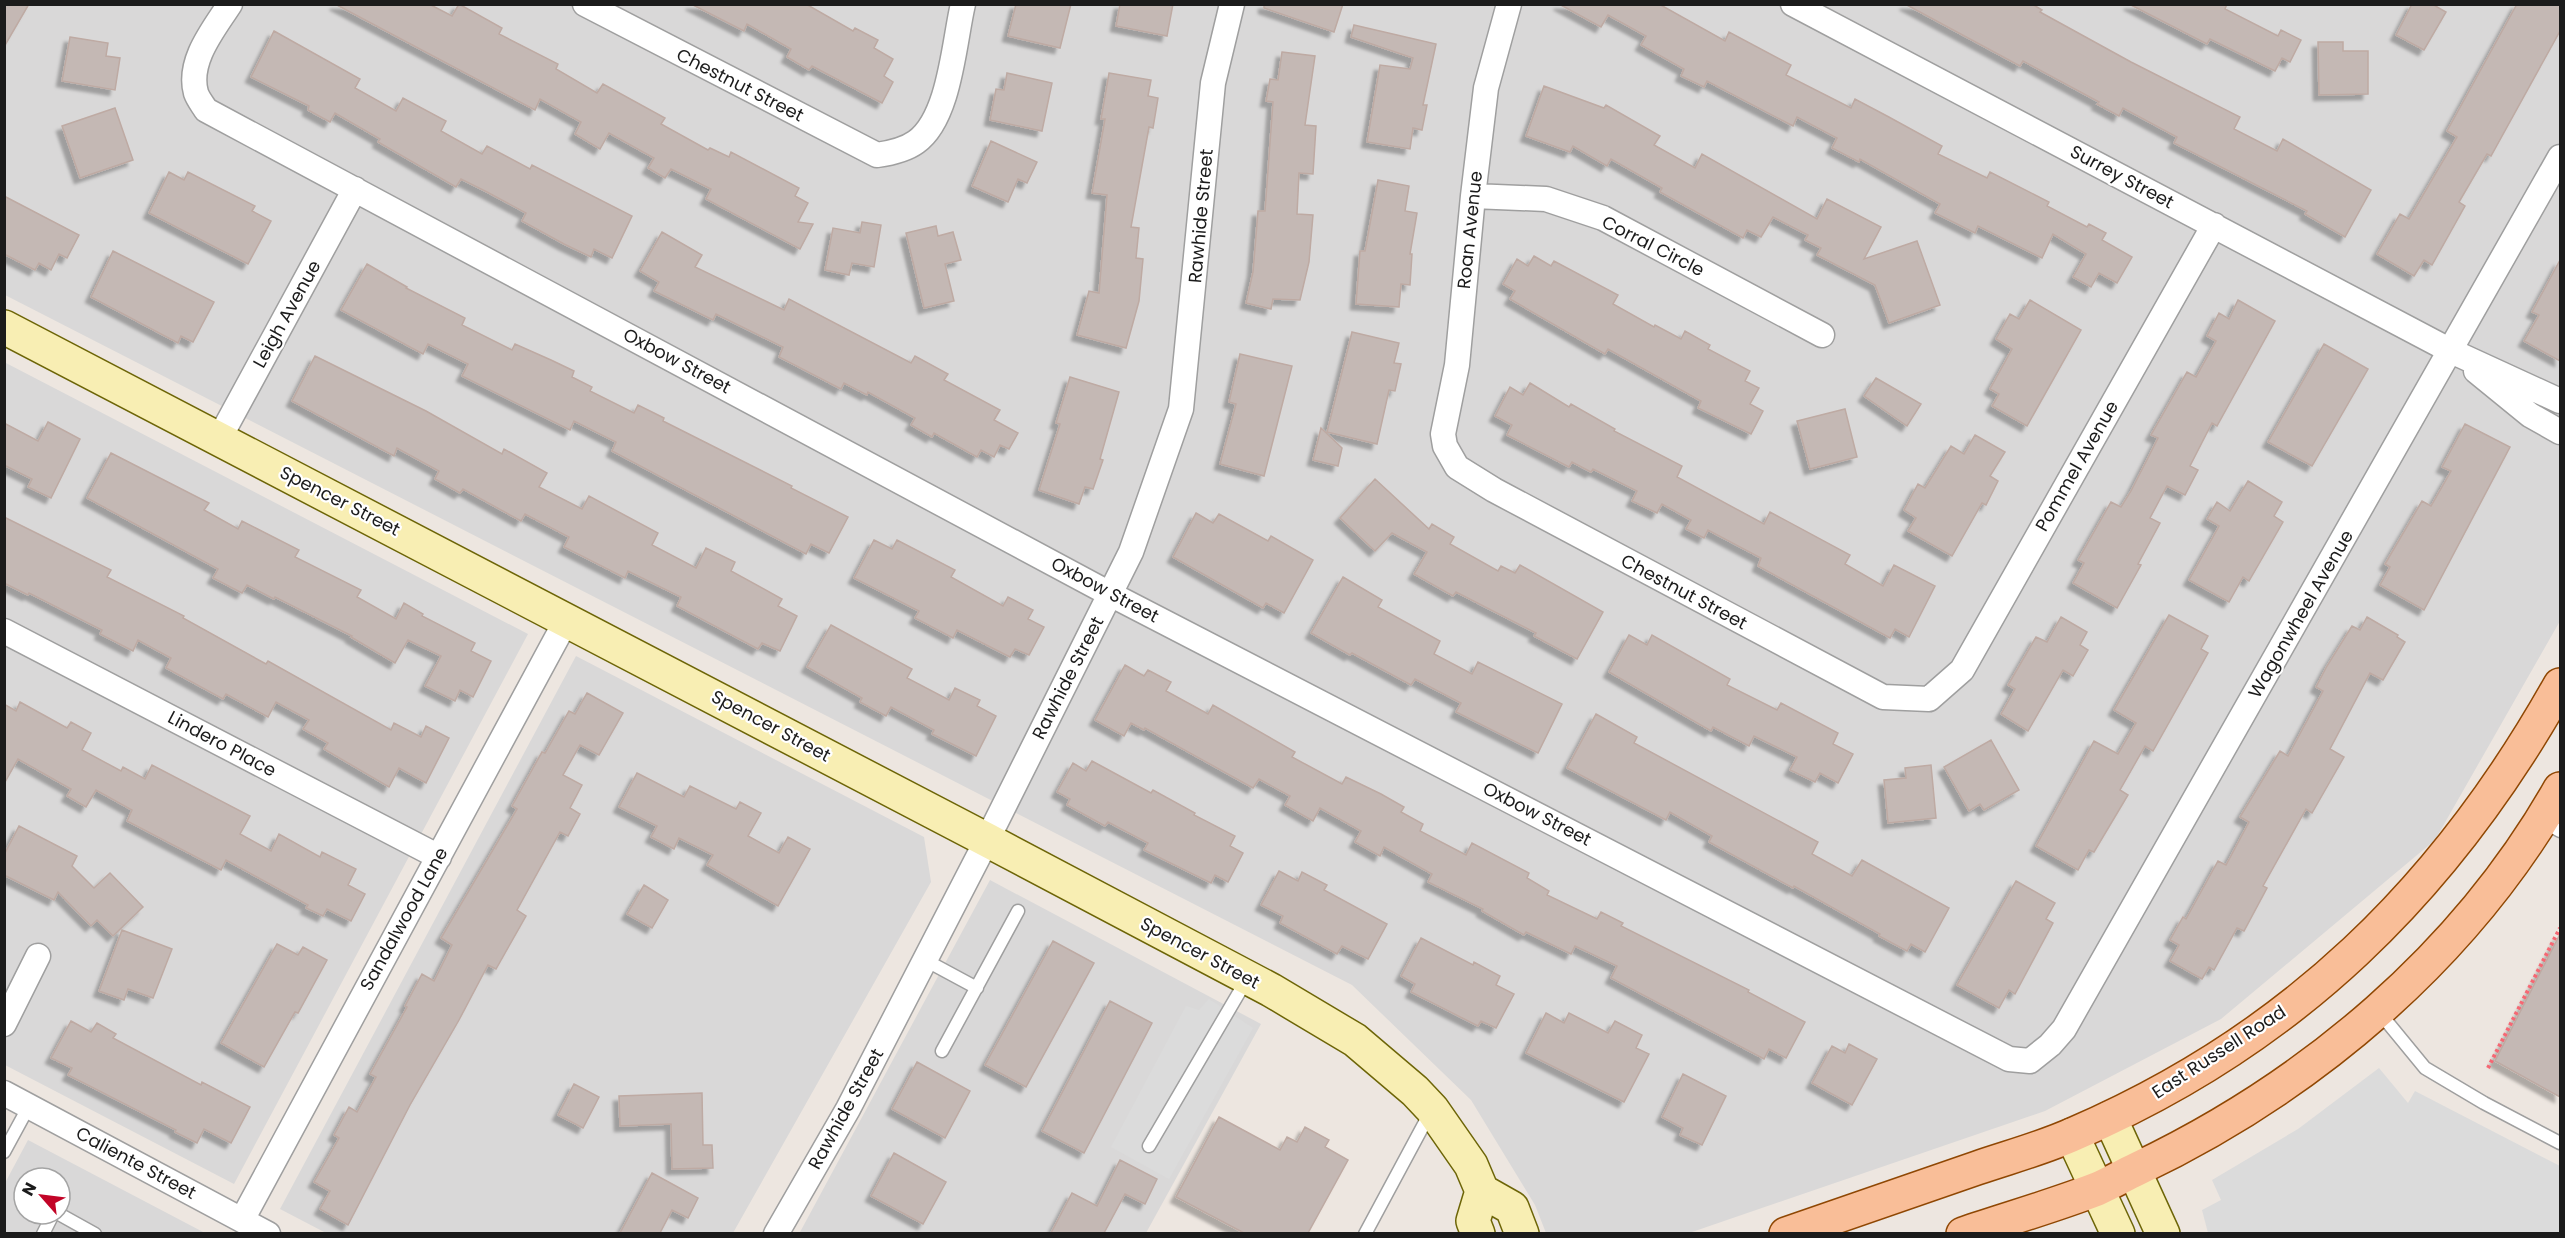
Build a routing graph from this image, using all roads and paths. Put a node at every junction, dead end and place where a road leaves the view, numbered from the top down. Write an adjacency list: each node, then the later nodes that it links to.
1 (230, 4): 8 (street, Oxbow Street)
2 (585, 4): 3 (street, Chestnut Street)
3 (963, 4)
4 (1232, 4): 18 (street, Rawhide Street)
5 (1509, 4): 9 (street, Roan Avenue)
6 (1793, 4): 10 (street, Surrey Street)
7 (2560, 157): 13 (street, Wagonwheel Avenue)
8 (355, 189): 16 (street, Leigh Avenue); 18 (street, Oxbow Street)
9 (1473, 196): 12 (street, Corral Circle); 17 (street, Roan Avenue)
10 (2214, 225): 13 (street, Surrey Street); 22 (street, Pommel Avenue)
11 (4, 327): 16 (street, Spencer Street)
12 (1822, 335)
13 (2451, 351): 14 (street, Surrey Street); 15 (street, Surrey Street); 36 (street, Wagonwheel Avenue)
14 (2560, 401)
15 (2560, 432)
16 (219, 439): 19 (street, Spencer Street)
17 (1450, 456): 22 (street, Chestnut Street)
18 (1110, 594): 25 (street, Rawhide Street); 36 (street, Oxbow Street)
19 (567, 619): 25 (street, Spencer Street); 26 (street, Sandalwood Lane)
20 (4, 631): 26 (street, Lindero Place)
21 (2560, 685): 41 (main road, East Russell Road)
22 (1929, 699)
23 (2560, 789): 24 (main road)
24 (2551, 826): 33 (main road)
25 (987, 840): 30 (street, Rawhide Street); 31 (street, Spencer Street)
26 (439, 857): 49 (street, Sandalwood Lane)
27 (1018, 911): 32 (lane)
28 (2560, 928): 37 (path)
29 (38, 956): 34 (street)
30 (925, 960): 32 (lane); 53 (street, Rawhide Street)
31 (1248, 978): 40 (street, Spencer Street); 44 (lane)
32 (977, 988): 35 (lane)
33 (2378, 1011): 43 (lane); 46 (main road)
34 (4, 1024)
35 (942, 1051)
36 (2030, 1061)
37 (2488, 1068)
38 (4, 1093): 39 (street, Caliente Street)
39 (29, 1106): 45 (lane); 49 (street, Caliente Street)
40 (1432, 1109): 48 (street, Spencer Street); 54 (lane)
41 (2109, 1118): 42 (main road, East Russell Road); 46 (street)
42 (2072, 1135): 47 (street); 57 (main road, East Russell Road)
43 (2560, 1143)
44 (1149, 1146)
45 (4, 1152)
46 (2135, 1170): 47 (main road); 60 (street)
47 (2098, 1188): 58 (main road); 59 (street)
48 (1482, 1191): 55 (street); 56 (street)
49 (242, 1220): 52 (street, Caliente Street)
50 (72, 1221): 51 (lane)
51 (95, 1233)
52 (268, 1233)
53 (776, 1233)
54 (1365, 1233)
55 (1478, 1233)
56 (1522, 1233)
57 (1786, 1233)
58 (1963, 1233)
59 (2118, 1233)
60 (2163, 1233)

